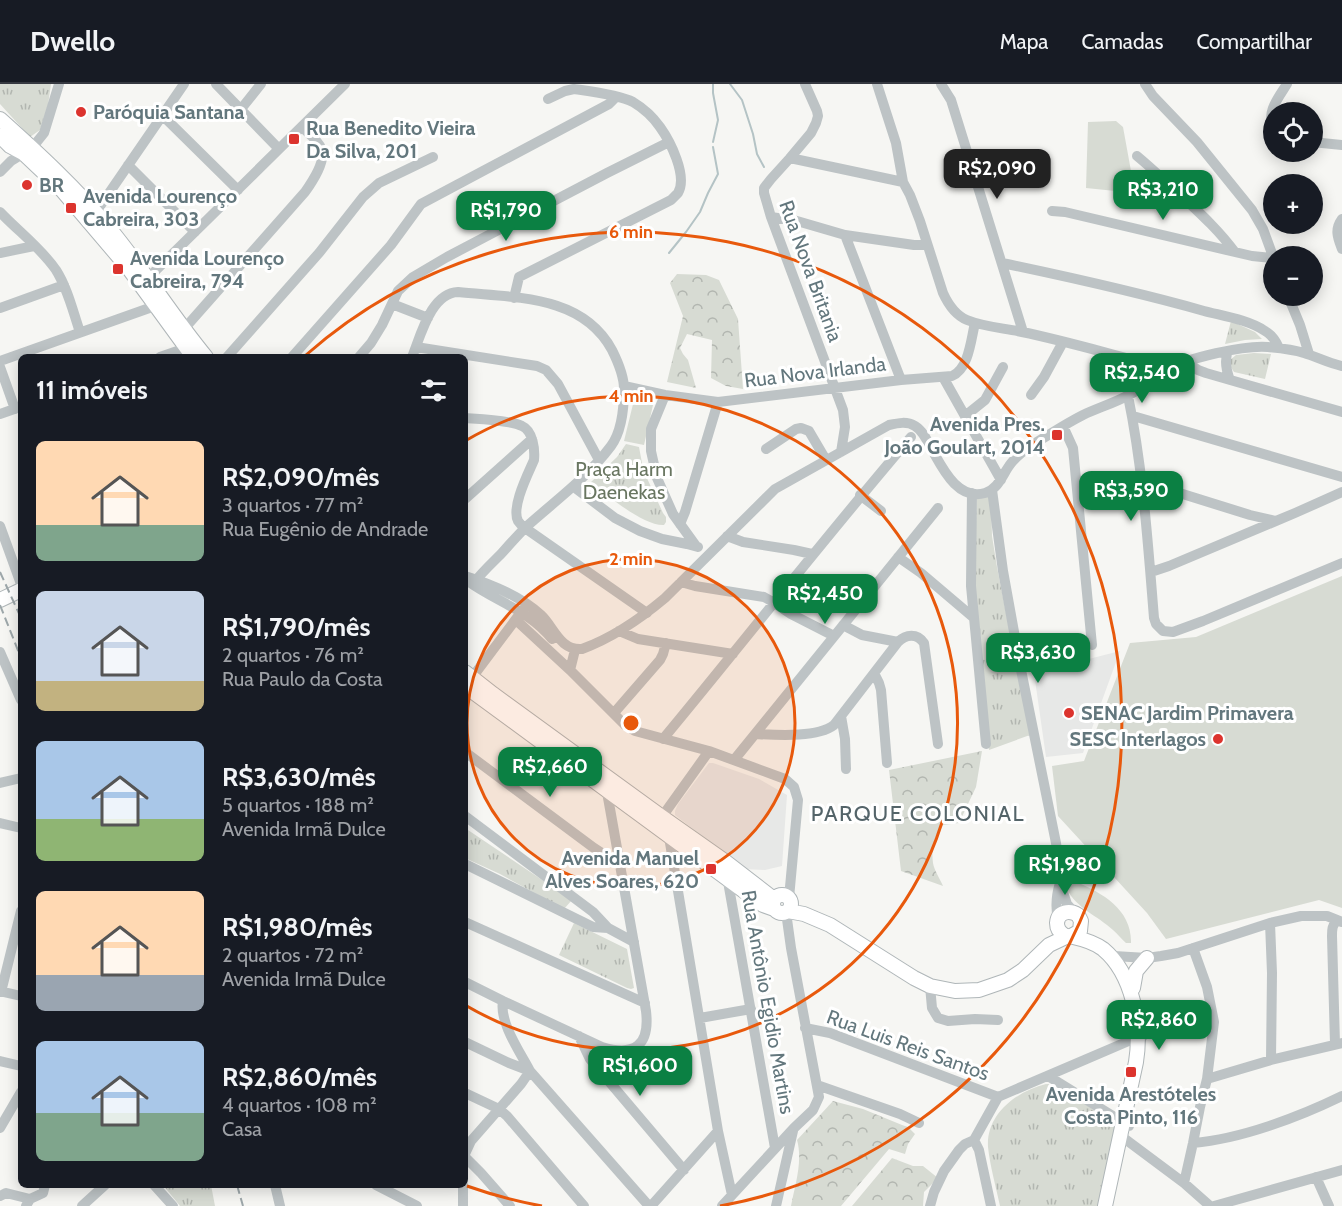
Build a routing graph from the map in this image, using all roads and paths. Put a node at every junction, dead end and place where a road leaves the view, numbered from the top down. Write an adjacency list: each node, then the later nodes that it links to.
1 (59, 84): 23 (street)
2 (184, 84): 15 (street)
3 (216, 84): 14 (street)
4 (261, 84): 14 (street)
5 (345, 84): 17 (street)
6 (805, 84): 26 (street, Rua Nova Britania)
7 (877, 84): 29 (street)
8 (941, 84): 45 (street)
9 (1145, 84): 40 (street)
10 (1287, 84): 13 (street)
11 (616, 97): 12 (street); 19 (street); 67 (street)
12 (548, 99)
13 (1276, 102)
14 (240, 109): 22 (street)
15 (162, 116): 27 (street); 30 (street)
16 (0, 119): 23 (main road)
17 (302, 127): 22 (street); 55 (street)
18 (0, 136): 23 (main road)
19 (669, 142): 48 (street); 49 (street)
20 (1323, 143): 21 (street)
21 (1342, 146)
22 (279, 149): 30 (street)
23 (28, 151): 28 (street); 33 (main road); 50 (main road)
24 (1137, 156): 42 (street)
25 (433, 158): 66 (street)
26 (790, 158): 29 (street); 34 (street, Rua Nova Britania)
27 (128, 165): 33 (street); 36 (street)
28 (0, 172)
29 (903, 182): 38 (street)
30 (238, 190): 36 (street)
31 (1052, 211): 42 (street)
32 (0, 212): 39 (street)
33 (96, 212): 46 (main road)
34 (771, 217): 37 (street); 82 (street, Rua Nova Britania)
35 (1342, 219): 41 (street)
36 (195, 232): 46 (street)
37 (845, 235): 38 (street); 79 (street)
38 (927, 245): 54 (street)
39 (34, 246): 43 (street); 47 (street)
40 (1269, 246)
41 (1342, 249)
42 (1234, 251): 44 (street)
43 (0, 253)
44 (1263, 258)
45 (1002, 263): 57 (street); 59 (street)
46 (148, 278): 55 (main road)
47 (64, 285): 52 (street); 56 (street)
48 (514, 298): 53 (street); 81 (street)
49 (392, 304): 53 (street); 68 (street)
50 (155, 306): 56 (street); 61 (main road)
51 (1292, 306): 70 (street)
52 (0, 308)
53 (428, 318): 62 (street)
54 (975, 323): 57 (street); 78 (street)
55 (184, 329): 65 (main road)
56 (80, 332): 64 (street)
57 (1023, 332): 58 (street)
58 (1063, 342): 77 (street); 84 (street)
59 (1279, 348): 60 (street); 70 (street)
60 (1228, 351): 73 (street); 80 (street)
61 (189, 352)
62 (414, 352): 69 (street)
63 (18, 354): 72 (street)
64 (19, 354)
65 (204, 354)
66 (230, 354)
67 (295, 354)
68 (362, 354)
69 (431, 354)
70 (1308, 354): 74 (street)
71 (468, 358): 98 (street)
72 (0, 361)
73 (1186, 362): 77 (street); 80 (street)
74 (1342, 366)
75 (0, 367): 87 (street)
76 (1003, 367): 90 (street)
77 (1167, 370): 85 (street)
78 (943, 377): 79 (street, Rua Nova Irlanda); 90 (street)
79 (902, 380): 82 (street, Rua Nova Irlanda)
80 (1230, 380): 88 (street)
81 (624, 386): 83 (street, Rua Nova Irlanda); 98 (street)
82 (835, 387): 86 (street, Rua Nova Irlanda); 97 (street, Rua Nova Britania)
83 (664, 395): 86 (street, Rua Nova Irlanda); 113 (street)
84 (1031, 395)
85 (1128, 396): 91 (street); 93 (street)
86 (718, 402): 113 (street)
87 (18, 407): 89 (street)
88 (1342, 412)
89 (0, 414)
90 (965, 416): 101 (street)
91 (1133, 416): 100 (street); 102 (street)
92 (468, 418): 95 (street)
93 (1063, 426): 101 (street); 140 (street)
94 (911, 437): 107 (street)
95 (531, 439): 108 (street); 115 (street)
96 (766, 449): 99 (street)
97 (841, 452): 99 (street); 105 (street)
98 (599, 460): 103 (street)
99 (825, 460): 117 (street)
100 (1341, 476): 106 (street)
101 (1001, 480): 104 (street)
102 (1141, 481): 111 (street); 123 (street)
103 (574, 487): 115 (street); 118 (street)
104 (992, 490): 105 (street); 172 (street)
105 (972, 493): 134 (street)
106 (1339, 493): 112 (street)
107 (860, 495): 110 (street); 119 (street)
108 (468, 496)
109 (938, 508): 121 (street)
110 (881, 512)
111 (1250, 514): 112 (street); 116 (street)
112 (1276, 521): 116 (street)
113 (680, 524): 118 (street)
114 (0, 526): 124 (street)
115 (525, 528): 125 (street); 133 (street)
116 (1248, 532): 123 (street)
117 (727, 536): 119 (street); 120 (street)
118 (696, 546): 120 (street)
119 (812, 554): 130 (street)
120 (706, 556): 126 (street)
121 (898, 558): 134 (street); 135 (street)
122 (1342, 563): 123 (street)
123 (1151, 572)
124 (18, 576)
125 (470, 579): 132 (street)
126 (681, 582): 130 (street); 133 (street)
127 (18, 599): 128 (main road)
128 (0, 600)
129 (18, 600): 131 (main road)
130 (773, 602): 137 (street); 143 (street)
131 (0, 610)
132 (522, 612): 142 (street); 144 (street); 146 (street)
133 (646, 613): 136 (street)
134 (974, 618): 154 (street)
135 (843, 625): 137 (street); 138 (street)
136 (623, 630): 139 (street); 142 (street)
137 (834, 636): 151 (street)
138 (898, 642): 145 (street); 153 (street)
139 (666, 643): 143 (street); 149 (street)
140 (1092, 645)
141 (0, 652): 148 (street)
142 (574, 653): 144 (street)
143 (733, 654): 152 (street)
144 (570, 670): 149 (street)
145 (874, 673): 150 (street); 158 (street)
146 (468, 680)
147 (468, 682): 162 (main road)
148 (18, 693)
149 (614, 713): 152 (street)
150 (841, 716): 151 (street); 159 (street)
151 (755, 734): 157 (street)
152 (663, 738): 155 (street)
153 (938, 744)
154 (986, 744)
155 (709, 751): 157 (street); 164 (street)
156 (468, 755): 170 (street)
157 (734, 760): 173 (street)
158 (887, 763)
159 (846, 769)
160 (18, 779): 161 (street)
161 (0, 783)
162 (611, 787): 164 (main road); 170 (street)
163 (468, 818): 180 (street)
164 (658, 822): 167 (main road); 168 (main road)
165 (0, 823): 166 (street)
166 (18, 827)
167 (669, 837): 171 (main road); 195 (street)
168 (726, 862): 171 (street, Rua Antônio Egidio Martins); 173 (main road)
169 (468, 865): 180 (street)
170 (620, 865): 182 (street)
171 (727, 879): 173 (main road); 194 (street, Rua Antônio Egidio Martins)
172 (1061, 880): 174 (street); 175 (street)
173 (783, 905): 188 (main road); 197 (street)
174 (1078, 917): 175 (main road); 181 (main road); 186 (main road)
175 (1058, 920): 181 (main road); 184 (main road)
176 (1339, 921): 179 (street); 201 (street)
177 (18, 923): 190 (street)
178 (468, 923): 193 (street)
179 (1270, 923): 183 (street); 203 (street)
180 (608, 928): 182 (street)
181 (1069, 936): 184 (main road); 186 (main road)
182 (634, 942): 193 (street)
183 (1193, 948): 185 (street); 209 (street)
184 (1040, 953): 188 (main road)
185 (1147, 958): 186 (street); 189 (main road)
186 (1116, 961): 189 (main road); 199 (main road)
187 (468, 984): 192 (street)
188 (930, 986): 196 (street)
189 (1133, 988): 199 (main road)
190 (0, 992): 191 (street)
191 (18, 995)
192 (503, 1001): 198 (street); 202 (street)
193 (645, 1003): 198 (street)
194 (751, 1009): 195 (street); 223 (street, Rua Antônio Egidio Martins)
195 (700, 1018): 219 (street)
196 (998, 1020)
197 (805, 1028): 210 (street); 214 (street, Rua Luis Reis Santos)
198 (579, 1036): 226 (street)
199 (1141, 1037): 208 (street); 220 (main road)
200 (468, 1043): 205 (street)
201 (1338, 1044): 203 (street)
202 (520, 1052): 205 (street); 207 (street)
203 (1271, 1060): 209 (street)
204 (0, 1061): 206 (street)
205 (509, 1063): 207 (street)
206 (18, 1065)
207 (530, 1071): 215 (street); 246 (street)
208 (1048, 1076): 214 (street); 220 (street)
209 (1207, 1079): 222 (street)
210 (817, 1085): 216 (street); 218 (street)
211 (468, 1094): 215 (street)
212 (1342, 1096): 222 (street)
213 (18, 1097): 217 (street)
214 (998, 1097): 221 (street)
215 (499, 1109): 224 (street); 245 (street)
216 (919, 1123)
217 (1, 1124)
218 (794, 1128): 223 (street); 248 (street)
219 (718, 1131): 226 (street); 236 (street)
220 (1125, 1131): 229 (street); 251 (main road); 252 (main road)
221 (974, 1140): 249 (street); 250 (street)
222 (1194, 1143): 229 (street)
223 (775, 1148): 236 (street)
224 (468, 1149)
225 (468, 1159): 244 (street)
226 (684, 1170): 246 (street)
227 (1342, 1170): 228 (street)
228 (1316, 1177): 253 (street); 254 (street)
229 (1184, 1183): 253 (street)
230 (44, 1188): 238 (street)
231 (102, 1188): 239 (street)
232 (157, 1188): 240 (street)
233 (275, 1188): 241 (street)
234 (383, 1188): 242 (street)
235 (463, 1188): 243 (street)
236 (732, 1195): 247 (street)
237 (0, 1196): 238 (street)
238 (28, 1202)
239 (85, 1205)
240 (173, 1206)
241 (280, 1206)
242 (417, 1206)
243 (463, 1206)
244 (510, 1206)
245 (584, 1206)
246 (650, 1206)
247 (722, 1206)
248 (776, 1206)
249 (930, 1206)
250 (991, 1206)
251 (1106, 1206)
252 (1113, 1206)
253 (1212, 1206)
254 (1329, 1206)

